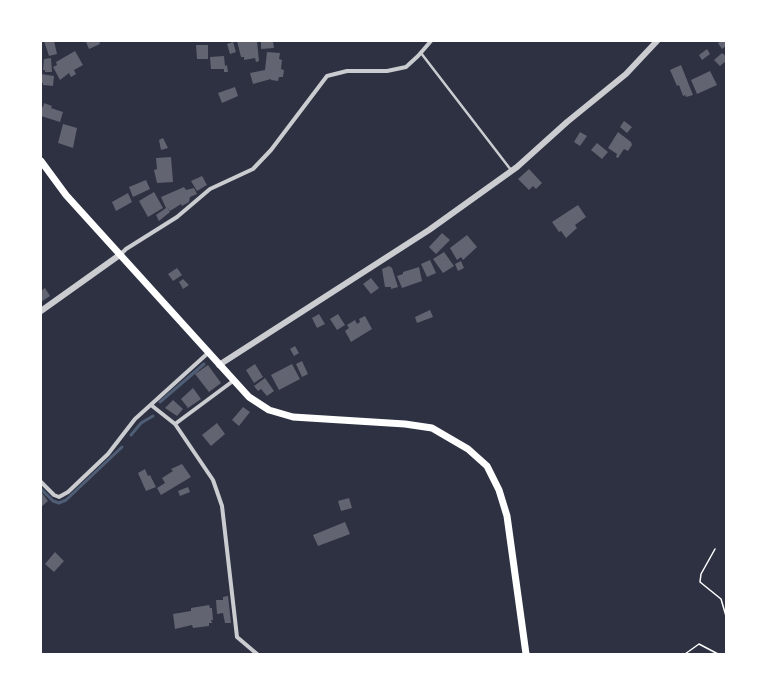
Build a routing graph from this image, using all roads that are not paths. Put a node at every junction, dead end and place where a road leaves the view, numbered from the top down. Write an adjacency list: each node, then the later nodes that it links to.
1 (431, 41): 3 (street)
2 (657, 41): 5 (street)
3 (422, 53): 5 (lane); 6 (street)
4 (41, 161): 6 (main road)
5 (511, 170): 9 (street)
6 (121, 254): 7 (street); 8 (main road)
7 (41, 311)
8 (208, 354): 9 (main road); 11 (street)
9 (219, 365): 10 (main road)
10 (233, 381): 12 (street); 15 (main road)
11 (151, 405): 12 (street); 13 (street)
12 (175, 424): 14 (street)
13 (41, 482)
14 (258, 654)
15 (526, 654)

